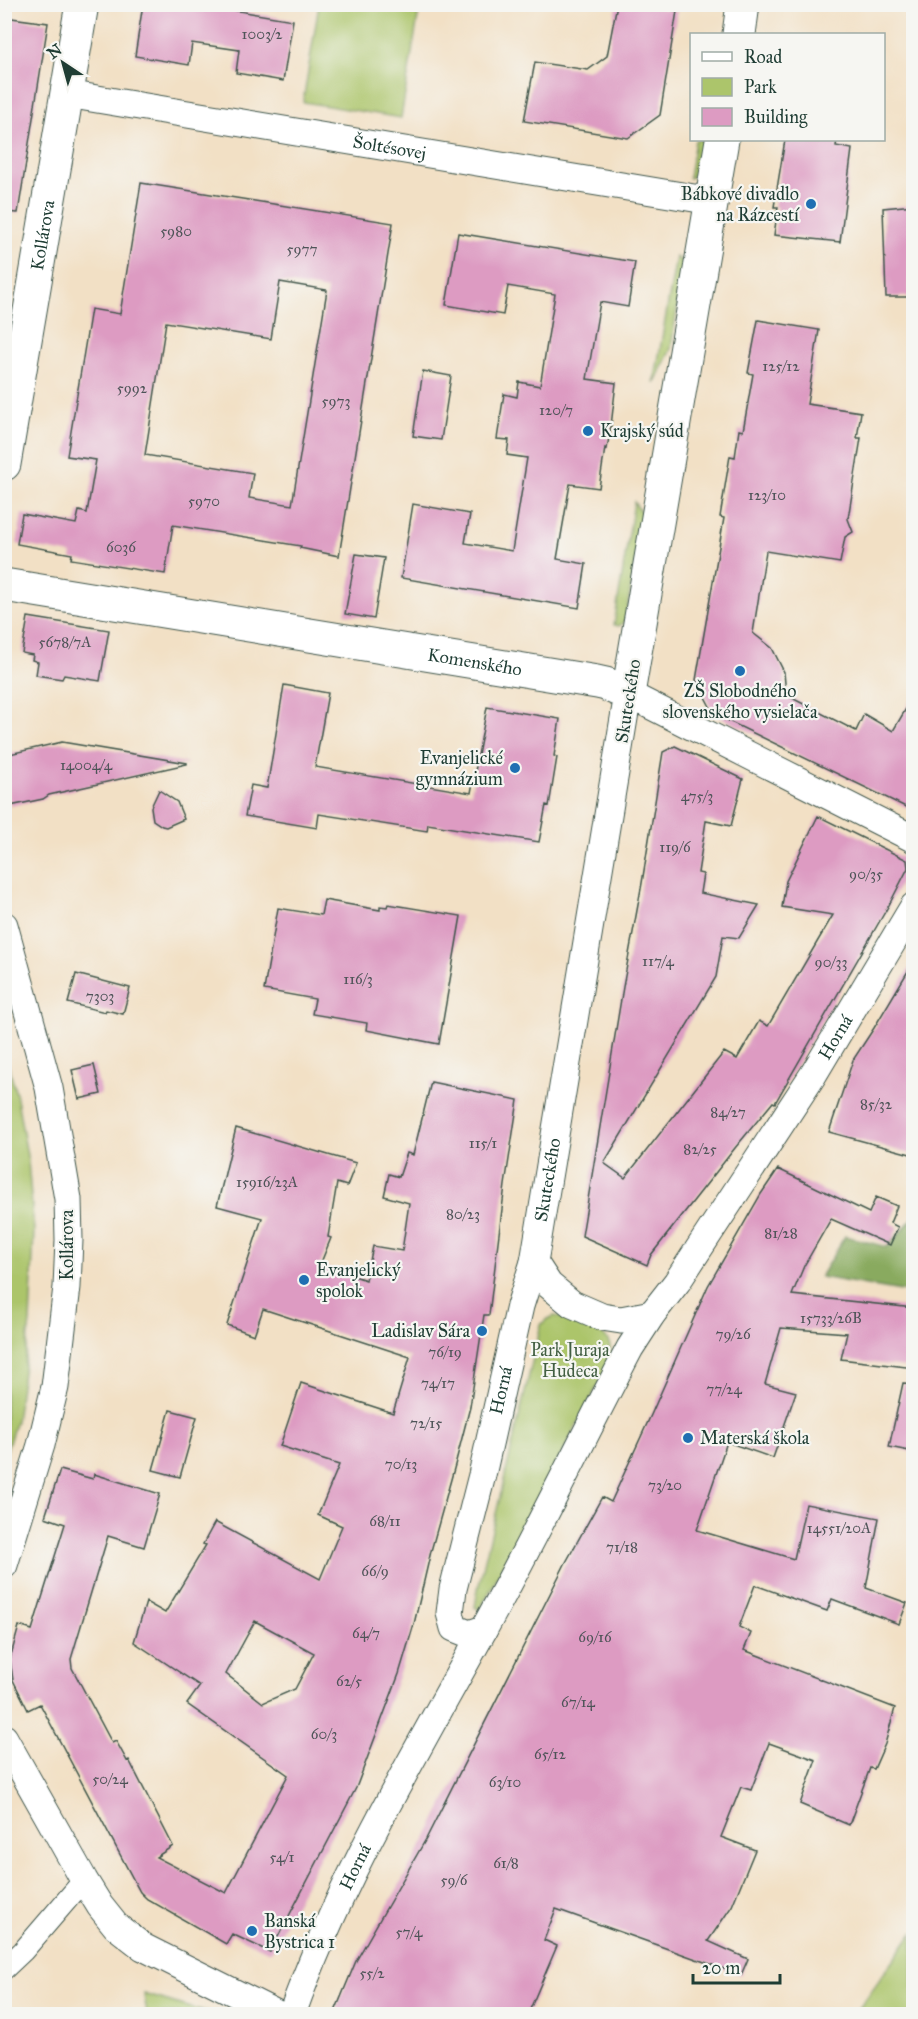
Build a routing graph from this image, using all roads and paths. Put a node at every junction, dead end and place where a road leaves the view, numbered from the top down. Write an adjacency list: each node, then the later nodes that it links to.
1 (81, 4): 4 (street, Kollárova)
2 (743, 4): 3 (street)
3 (739, 33)
4 (67, 94): 6 (street, Šoltésovej); 7 (street, Kollárova)
5 (722, 141): 6 (street, Skuteckého)
6 (712, 201): 9 (street, Skuteckého)
7 (4, 464)
8 (4, 585): 9 (street, Komenského)
9 (628, 694): 10 (street, Komenského); 13 (street, Skuteckého)
10 (914, 839)
11 (914, 906): 14 (street, Horná)
12 (4, 925): 15 (street, Kollárova)
13 (534, 1262): 14 (street); 16 (street, Horná)
14 (652, 1314): 16 (street, Horná)
15 (4, 1565)
16 (484, 1629): 21 (street, Horná)
17 (8, 1751): 18 (street)
18 (84, 1880): 19 (street); 20 (street)
19 (4, 1969)
20 (277, 2014)
21 (292, 2014)

